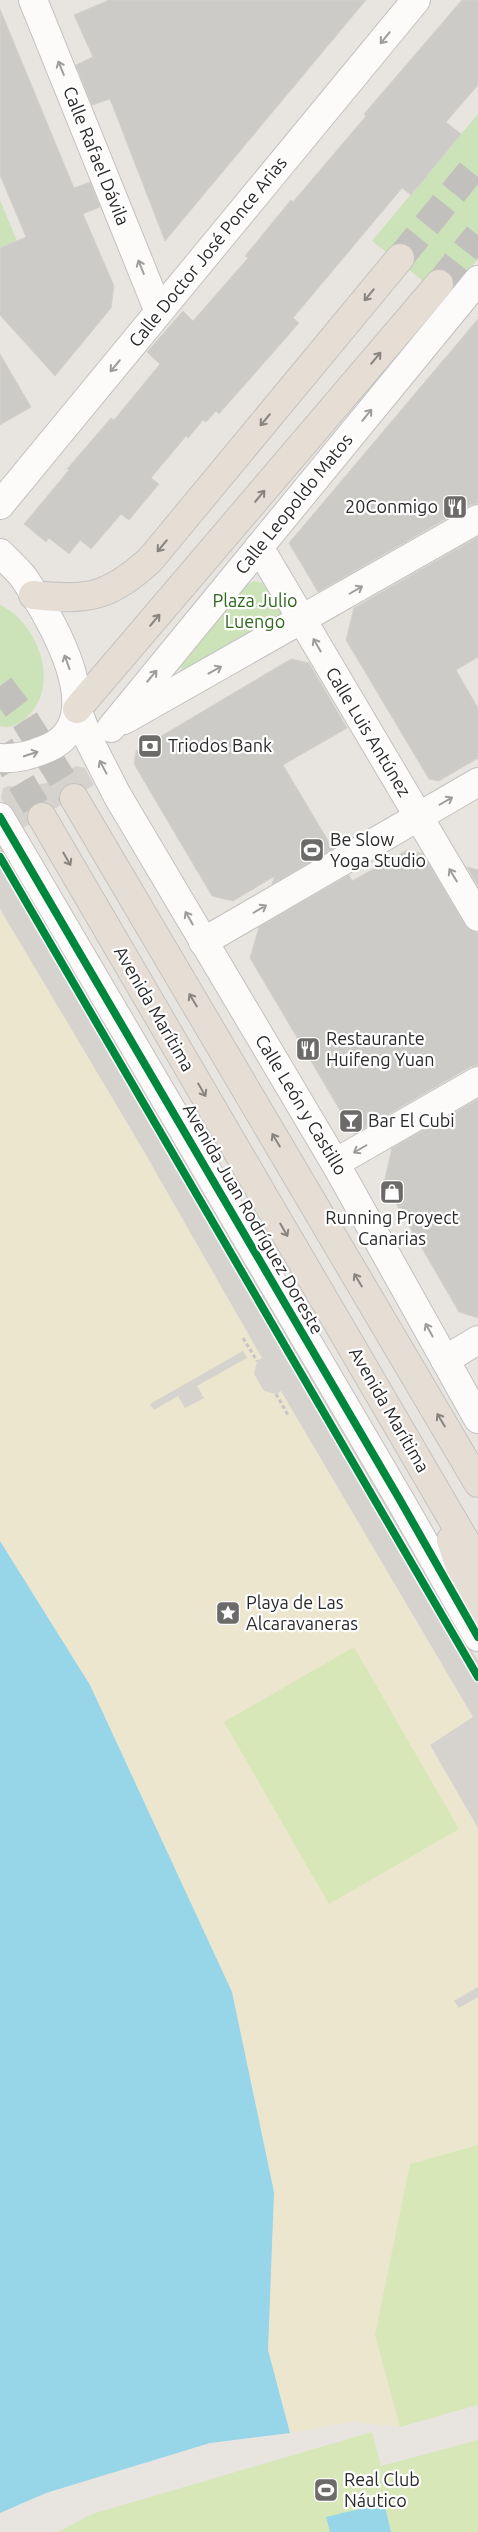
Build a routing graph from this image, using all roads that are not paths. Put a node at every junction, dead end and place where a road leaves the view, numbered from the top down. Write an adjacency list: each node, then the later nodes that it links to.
1 (33, 0): 6 (street, Calle Rafael Dávila, one-way to 1)
2 (416, 0): 6 (street, Calle Doctor José Ponce Arias, one-way to 6)
3 (400, 258): 12 (highway, one-way to 12)
4 (478, 280): 9 (street, Calle Leopoldo Matos, one-way to 4)
5 (439, 284): 14 (highway, one-way to 5)
6 (159, 312): 7 (street, Calle Doctor José Ponce Arias, one-way to 7)
7 (0, 505)
8 (478, 519): 13 (street, one-way to 8)
9 (259, 547): 13 (street, Calle Luis Antúnez); 15 (street, Calle Leopoldo Matos, one-way to 9)
10 (0, 553): 12 (street)
11 (0, 581): 12 (street)
12 (34, 595): 14 (street, one-way to 12)
13 (302, 621): 15 (street, one-way to 13); 21 (street, Calle Luis Antúnez, one-way to 13)
14 (76, 709): 15 (street, Calle León y Castillo); 16 (street)
15 (100, 734): 16 (street); 24 (street, Calle León y Castillo, one-way to 15)
16 (60, 742): 17 (street, one-way to 16)
17 (0, 758)
18 (478, 782): 21 (street, one-way to 18)
19 (74, 798): 30 (highway, one-way to 19)
20 (42, 817): 31 (highway, Avenida Marítima, one-way to 31)
21 (418, 817): 23 (street, Calle Luis Antúnez, one-way to 21); 24 (street, one-way to 21)
22 (0, 818): 34 (street, Avenida Juan Rodríguez Doreste)
23 (478, 917)
24 (203, 942): 26 (street, Calle León y Castillo)
25 (478, 1081): 26 (street, one-way to 26)
26 (335, 1163): 28 (street, Calle León y Castillo, one-way to 26)
27 (478, 1340): 28 (street)
28 (445, 1360): 29 (street, Calle León y Castillo)
29 (478, 1419)
30 (474, 1474)
31 (432, 1484): 32 (highway, Avenida Marítima); 33 (highway)
32 (478, 1564)
33 (478, 1621)
34 (478, 1637)

